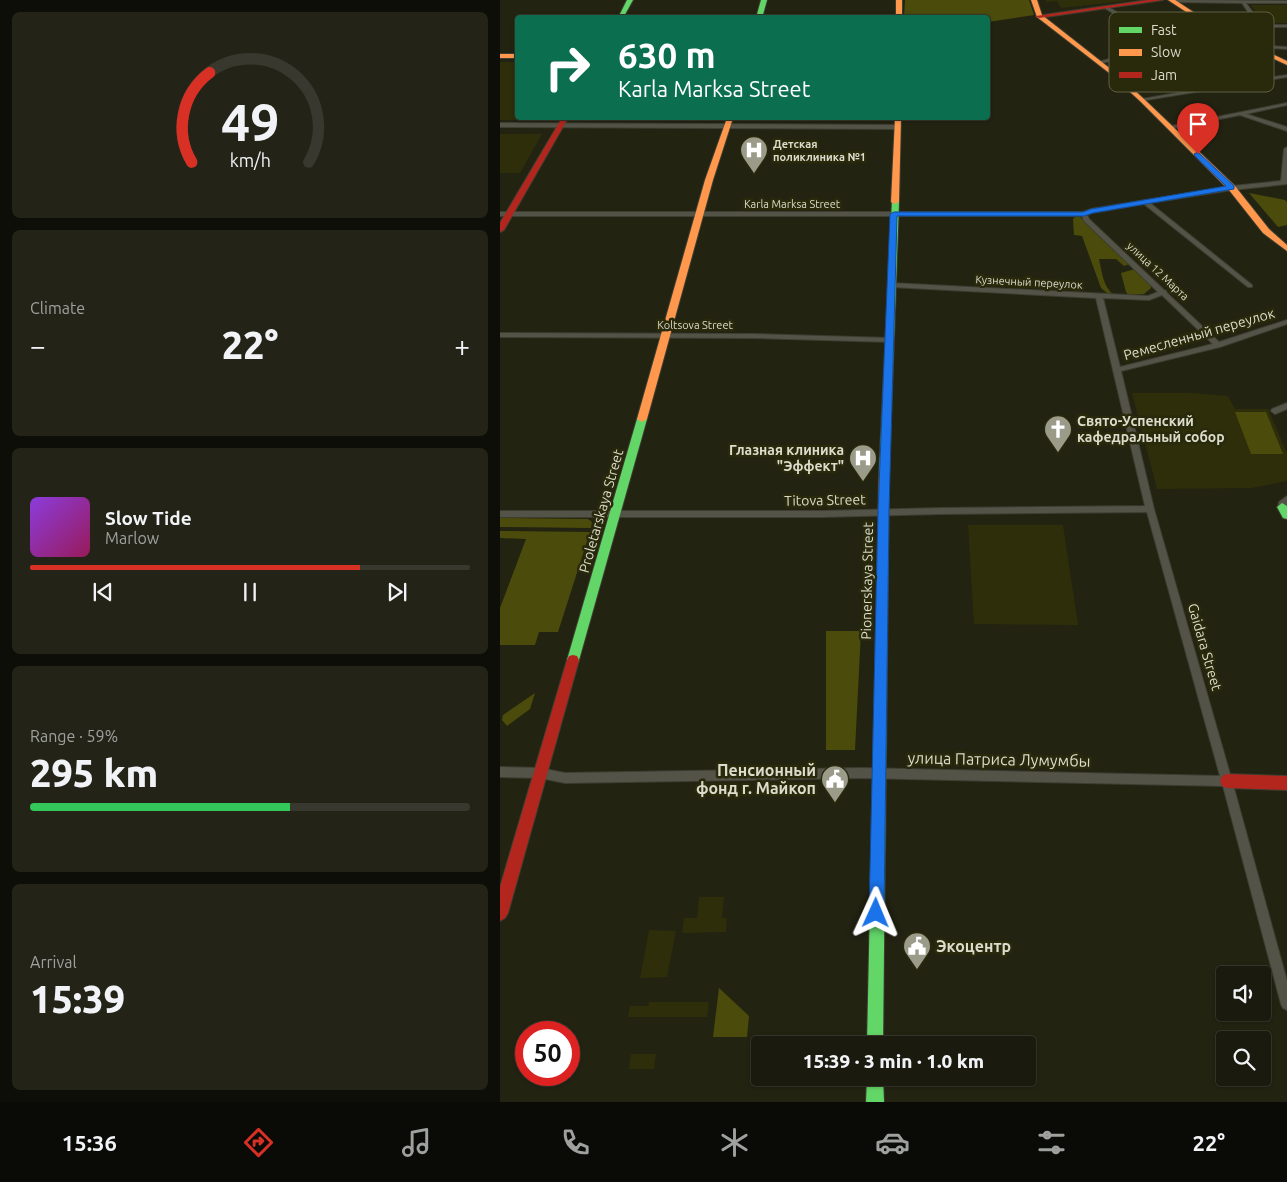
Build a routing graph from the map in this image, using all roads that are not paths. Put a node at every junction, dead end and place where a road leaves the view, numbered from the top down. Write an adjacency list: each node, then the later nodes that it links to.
1 (630, 0): 13 (main road)
2 (764, 0): 14 (main road)
3 (899, 0): 15 (main road)
4 (1034, 0): 16 (main road)
5 (1160, 0): 9 (main road)
6 (1172, 1): 7 (street); 11 (main road)
7 (1243, 1): 8 (street); 12 (street)
8 (1287, 2)
9 (1107, 8): 10 (street); 16 (main road)
10 (1114, 12)
11 (1189, 12)
12 (1250, 12)
13 (622, 15)
14 (760, 15)
15 (900, 15)
16 (1038, 16): 25 (main road)
17 (1274, 26): 18 (street)
18 (1287, 26)
19 (1274, 47): 20 (street)
20 (1287, 48)
21 (500, 56): 22 (main road)
22 (515, 56)
23 (1274, 57): 26 (main road)
24 (1109, 61): 25 (street)
25 (1100, 63): 27 (main road)
26 (1287, 63)
27 (1109, 71)
28 (1287, 76): 29 (street)
29 (1274, 78)
30 (1133, 92): 32 (main road)
31 (1187, 92): 32 (street)
32 (1142, 100): 39 (main road)
33 (1287, 104): 34 (street)
34 (1242, 114): 39 (street); 40 (street)
35 (563, 121): 36 (street); 38 (street); 45 (main road)
36 (728, 122): 37 (street); 48 (main road, Proletarskaya Street)
37 (897, 122): 46 (main road, Pionerskaya Street)
38 (500, 125)
39 (1169, 127): 43 (main road)
40 (1287, 129)
41 (1287, 149): 42 (street)
42 (1286, 182): 43 (street)
43 (1232, 188): 44 (street); 50 (main road)
44 (1146, 202): 47 (street); 52 (street)
45 (504, 214): 48 (street, Karla Marksa Street); 49 (main road)
46 (894, 214): 47 (street, Karla Marksa Street); 48 (street, Karla Marksa Street); 51 (main road, Pionerskaya Street)
47 (1084, 214): 53 (street, улица 12 Марта)
48 (700, 215): 57 (main road, Proletarskaya Street)
49 (500, 230)
50 (1287, 249)
51 (891, 285): 54 (street, Кузнечный переулок); 58 (main road, Pionerskaya Street)
52 (1250, 286)
53 (1164, 292): 54 (street, Кузнечный переулок); 59 (street, улица 12 Марта)
54 (1099, 296): 60 (street, Gaidara Street)
55 (1287, 322): 59 (street, Ремесленный переулок)
56 (500, 335): 57 (street, Koltsova Street)
57 (666, 336): 58 (street, Koltsova Street); 66 (main road, Proletarskaya Street)
58 (890, 340): 64 (main road, Pionerskaya Street)
59 (1218, 345): 60 (street, Ремесленный переулок)
60 (1117, 370): 63 (street, Gaidara Street)
61 (1287, 406): 62 (street)
62 (1275, 411)
63 (1150, 509): 64 (street, Titova Street); 70 (street, Gaidara Street)
64 (883, 512): 66 (street, Titova Street); 69 (main road, Pionerskaya Street)
65 (500, 514): 66 (street, Titova Street)
66 (615, 515): 68 (main road, Proletarskaya Street)
67 (500, 772): 68 (street, улица Патриса Лумумбы)
68 (540, 773): 69 (street, улица Патриса Лумумбы); 72 (main road, Proletarskaya Street)
69 (878, 773): 70 (street, улица Патриса Лумумбы); 74 (main road, Pionerskaya Street)
70 (1227, 781): 71 (main road, улица Патриса Лумумбы); 73 (street, Gaidara Street)
71 (1287, 783)
72 (500, 913)
73 (1287, 1004)
74 (875, 1036)
75 (875, 1086): 76 (main road)
76 (875, 1102)

